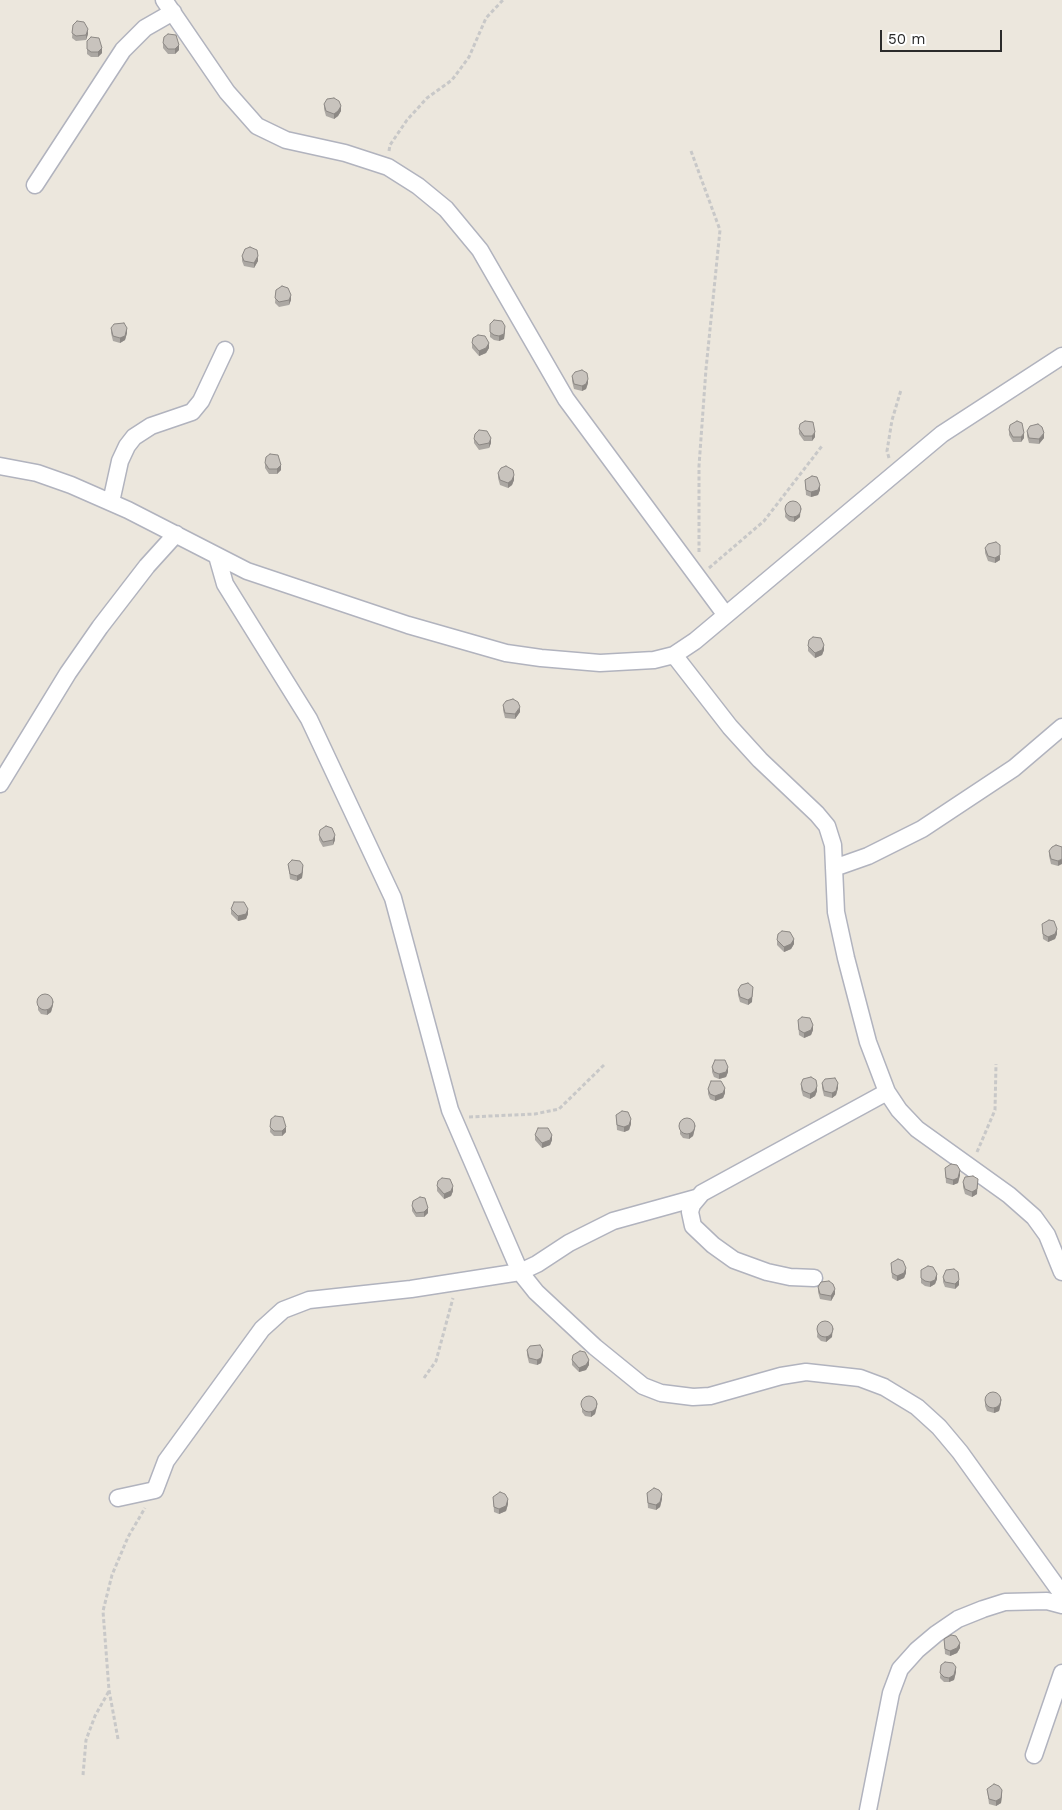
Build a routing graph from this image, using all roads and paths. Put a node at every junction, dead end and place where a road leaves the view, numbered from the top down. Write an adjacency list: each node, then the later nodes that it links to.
1 (503, 0): 4 (path)
2 (169, 6): 4 (street); 5 (street)
3 (691, 151): 15 (path)
4 (388, 167): 15 (street)
5 (35, 185)
6 (225, 350): 12 (street)
7 (1062, 356): 11 (street)
8 (901, 390): 11 (path)
9 (822, 446): 15 (path)
10 (0, 466): 12 (street)
11 (892, 474): 16 (street)
12 (110, 502): 13 (street)
13 (176, 534): 14 (street); 19 (street)
14 (217, 556): 17 (street); 24 (street)
15 (699, 576): 16 (street)
16 (726, 614): 17 (street)
17 (674, 655): 20 (street)
18 (1062, 728): 20 (street)
19 (0, 784)
20 (834, 868): 23 (street)
21 (605, 1064): 24 (path)
22 (996, 1064): 25 (path)
23 (887, 1092): 25 (street); 26 (street)
24 (454, 1118): 27 (street)
25 (972, 1166): 28 (street)
26 (696, 1198): 27 (street); 29 (street)
27 (520, 1272): 30 (street); 34 (street)
28 (1062, 1272)
29 (814, 1278)
30 (464, 1281): 31 (path); 32 (street)
31 (424, 1378)
32 (155, 1490): 33 (street); 37 (path)
33 (118, 1498)
34 (1062, 1594)
35 (1062, 1605): 41 (street)
36 (1062, 1672): 39 (street)
37 (109, 1690): 38 (path); 40 (path)
38 (118, 1739)
39 (1034, 1755)
40 (83, 1775)
41 (868, 1810)

